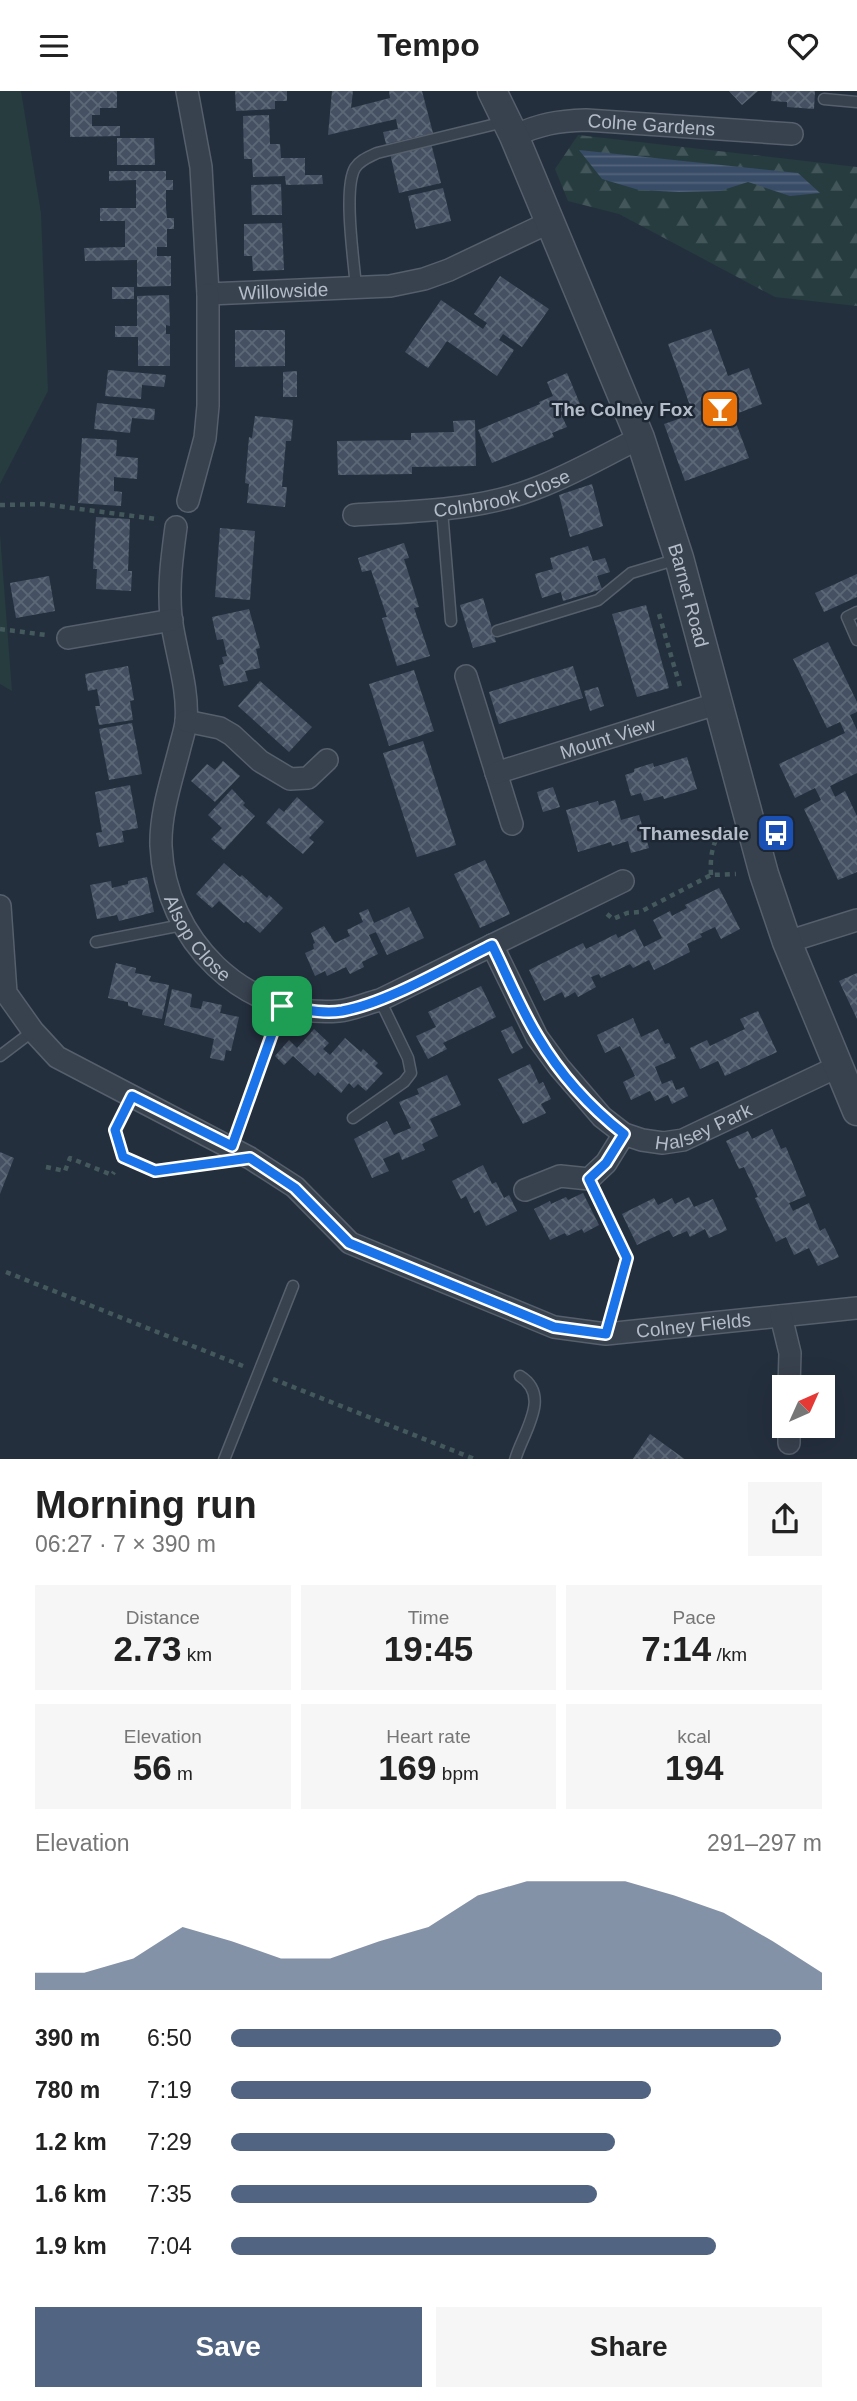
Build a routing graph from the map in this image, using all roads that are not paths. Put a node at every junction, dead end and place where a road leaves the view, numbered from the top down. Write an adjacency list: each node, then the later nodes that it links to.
1 (187, 91): 9 (street)
2 (492, 91): 5 (street, Barnet Road)
3 (824, 99): 4 (lane)
4 (857, 102)
5 (510, 129): 6 (street, Colne Gardens); 7 (street, Barnet Road); 8 (lane)
6 (792, 134)
7 (550, 222): 8 (street, Willowside); 10 (street, Barnet Road)
8 (356, 288): 9 (street, Willowside)
9 (208, 294): 11 (street)
10 (640, 438): 12 (street, Colnbrook Close); 15 (street, Barnet Road)
11 (188, 501)
12 (442, 510): 13 (street, Colnbrook Close); 18 (lane)
13 (354, 515)
14 (176, 527): 17 (street, Alsop Close)
15 (679, 558): 19 (lane); 23 (street, Barnet Road)
16 (857, 612): 21 (lane)
17 (172, 620): 20 (street); 24 (street, Alsop Close)
18 (451, 621)
19 (497, 631)
20 (68, 638)
21 (857, 640)
22 (466, 676): 26 (street)
23 (719, 702): 26 (street, Mount View); 33 (street, Barnet Road)
24 (186, 721): 25 (street); 31 (street, Alsop Close)
25 (327, 760)
26 (496, 773): 27 (street)
27 (512, 824)
28 (623, 881): 34 (street, Alsop Close)
29 (0, 906): 36 (street, Colney Fields)
30 (857, 920): 33 (street)
31 (182, 925): 32 (lane); 35 (street, Alsop Close)
32 (96, 942)
33 (787, 942): 38 (street, Barnet Road)
34 (492, 945): 35 (street, Alsop Close); 42 (street, Halsey Park)
35 (380, 1000): 41 (lane)
36 (33, 1031): 37 (lane); 39 (street, Colney Fields)
37 (0, 1056)
38 (837, 1066): 40 (street, Barnet Road); 42 (street, Halsey Park)
39 (132, 1096): 43 (street, Colney Fields); 43 (lane)
40 (857, 1111)
41 (353, 1118)
42 (624, 1134): 44 (street)
43 (241, 1152): 47 (street, Colney Fields)
44 (525, 1190)
45 (293, 1286): 50 (lane)
46 (857, 1308): 47 (street, Colney Fields)
47 (781, 1316): 48 (street)
48 (789, 1375)
49 (520, 1376): 51 (lane)
50 (224, 1459)
51 (515, 1459)

